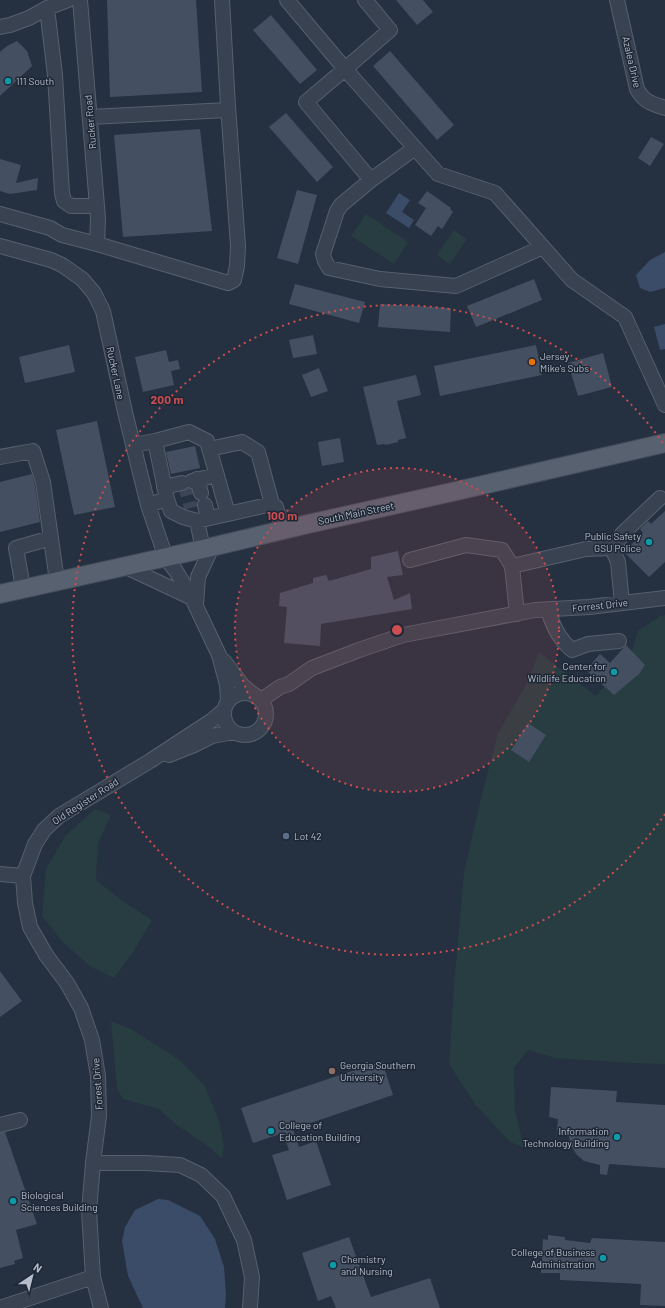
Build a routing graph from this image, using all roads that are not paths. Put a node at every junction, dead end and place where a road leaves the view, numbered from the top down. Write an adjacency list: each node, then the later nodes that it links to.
1 (68, 0): 7 (street)
2 (80, 0): 12 (street, Rucker Road)
3 (222, 0): 11 (street)
4 (287, 0): 9 (street)
5 (365, 0): 9 (street)
6 (617, 0): 10 (street, Azalea Drive)
7 (47, 8): 8 (street); 15 (street)
8 (0, 27)
9 (345, 69): 13 (street); 14 (street)
10 (665, 108)
11 (228, 110): 12 (street); 17 (street)
12 (90, 117): 15 (street, Rucker Road)
13 (415, 148): 14 (street); 19 (street)
14 (371, 180): 19 (street)
15 (97, 206): 17 (street, Rucker Road)
16 (0, 214): 17 (street)
17 (98, 239)
18 (0, 246): 24 (street, Rucker Lane)
19 (543, 247): 20 (street)
20 (662, 391): 21 (street)
21 (665, 405)
22 (155, 440): 24 (street); 25 (street); 29 (street)
23 (665, 443): 35 (main road, South Main Street)
24 (133, 445): 32 (street, Rucker Lane)
25 (210, 449): 27 (street); 31 (street)
26 (0, 457): 36 (street)
27 (217, 475): 28 (street); 33 (street)
28 (190, 481): 29 (street); 34 (street)
29 (166, 493): 32 (street); 34 (street)
30 (660, 498): 38 (street)
31 (272, 504): 33 (street); 35 (street)
32 (148, 505): 39 (street, Rucker Lane)
33 (228, 514): 34 (street)
34 (197, 517): 37 (street)
35 (283, 530): 37 (main road, South Main Street)
36 (51, 538): 43 (street); 44 (street)
37 (207, 548): 39 (main road, South Main Street); 47 (street)
38 (613, 551): 42 (street); 48 (street)
39 (166, 558): 41 (main road, South Main Street); 47 (street)
40 (410, 560): 42 (street)
41 (124, 566): 43 (main road, South Main Street); 47 (street)
42 (512, 566): 50 (street)
43 (57, 581): 44 (main road, South Main Street)
44 (23, 588): 45 (main road, South Main Street)
45 (0, 594)
46 (665, 598): 48 (street, Forrest Drive)
47 (194, 603): 52 (street)
48 (622, 604): 49 (street, Forrest Drive)
49 (542, 610): 50 (street, Forrest Drive); 51 (street)
50 (517, 614): 53 (street, Forrest Drive)
51 (619, 641)
52 (219, 655): 53 (street); 54 (street)
53 (260, 702): 54 (street, Old Register Road); 55 (street, Old Register Road)
54 (226, 705): 55 (street); 56 (street, Old Register Road)
55 (234, 732): 56 (street, Old Register Road)
56 (150, 761): 58 (street, Old Register Road)
57 (0, 874): 58 (street)
58 (23, 876): 61 (street, Forest Drive)
59 (20, 1120): 60 (street)
60 (0, 1125)
61 (93, 1163): 62 (street, Forest Drive); 65 (street)
62 (93, 1277): 63 (street); 64 (street, Forest Drive)
63 (0, 1308)
64 (101, 1308)
65 (250, 1308)

